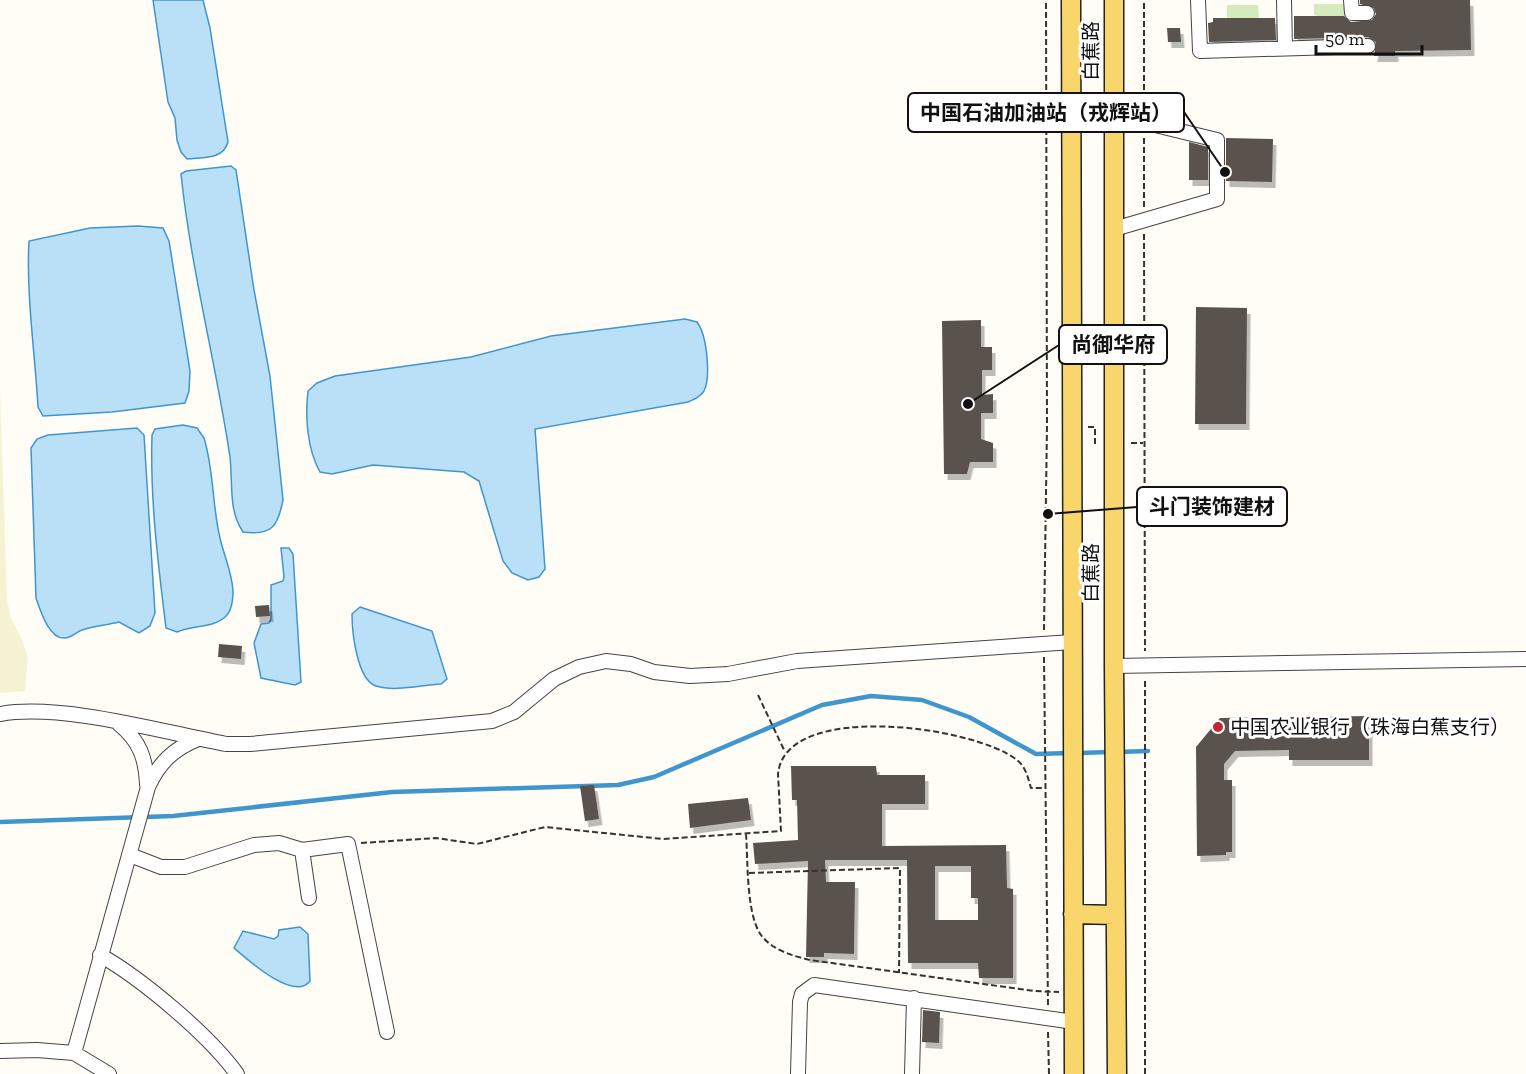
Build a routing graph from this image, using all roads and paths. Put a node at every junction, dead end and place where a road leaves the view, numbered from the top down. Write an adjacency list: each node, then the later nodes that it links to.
1 (1046, 0): 15 (path)
2 (1071, 0): 16 (main road, 白蕉路)
3 (1114, 0): 11 (main road, 白蕉路)
4 (1144, 0): 12 (path)
5 (1198, 0): 10 (street)
6 (1284, 0): 10 (street)
7 (1351, 0): 8 (street)
8 (1367, 13)
9 (1368, 46): 10 (street)
10 (1286, 48)
11 (1114, 114): 12 (street); 14 (main road, 白蕉路)
12 (1144, 122): 13 (path); 13 (street)
13 (1144, 220): 14 (street); 17 (path)
14 (1114, 229): 18 (main road, 白蕉路)
15 (1047, 426): 16 (path); 20 (path)
16 (1072, 427): 18 (path); 19 (main road, 白蕉路)
17 (1145, 443): 18 (path); 23 (path)
18 (1114, 444): 22 (main road, 白蕉路)
19 (1072, 642): 20 (street); 37 (main road, 白蕉路)
20 (1043, 644): 27 (street); 30 (path)
21 (1526, 659): 23 (street)
22 (1114, 666): 23 (street); 38 (main road, 白蕉路)
23 (1145, 666): 56 (path)
24 (758, 695): 28 (path)
25 (0, 714): 26 (street)
26 (117, 723): 27 (street); 29 (street)
27 (199, 739): 29 (street)
28 (785, 752): 30 (path); 31 (path)
29 (148, 787): 34 (street)
30 (1045, 788): 41 (path)
31 (746, 834): 32 (path); 35 (path)
32 (348, 844): 33 (street); 46 (street)
33 (302, 850): 34 (street); 36 (street)
34 (130, 855): 39 (street)
35 (749, 873): 40 (path); 40 (path)
36 (309, 898)
37 (1073, 914): 38 (main road); 42 (main road, 白蕉路)
38 (1115, 915): 55 (main road, 白蕉路)
39 (100, 955): 48 (street); 50 (street)
40 (899, 973): 41 (path)
41 (1048, 991): 42 (path); 44 (path)
42 (1074, 992): 45 (main road, 白蕉路)
43 (914, 998): 44 (street); 51 (street); 52 (street)
44 (1048, 1018): 45 (street); 53 (path)
45 (1074, 1022): 54 (main road, 白蕉路)
46 (387, 1032)
47 (0, 1051): 48 (street)
48 (74, 1053): 49 (street)
49 (109, 1074)
50 (237, 1074)
51 (798, 1074)
52 (912, 1074)
53 (1048, 1074)
54 (1074, 1074)
55 (1117, 1074)
56 (1145, 1074)

